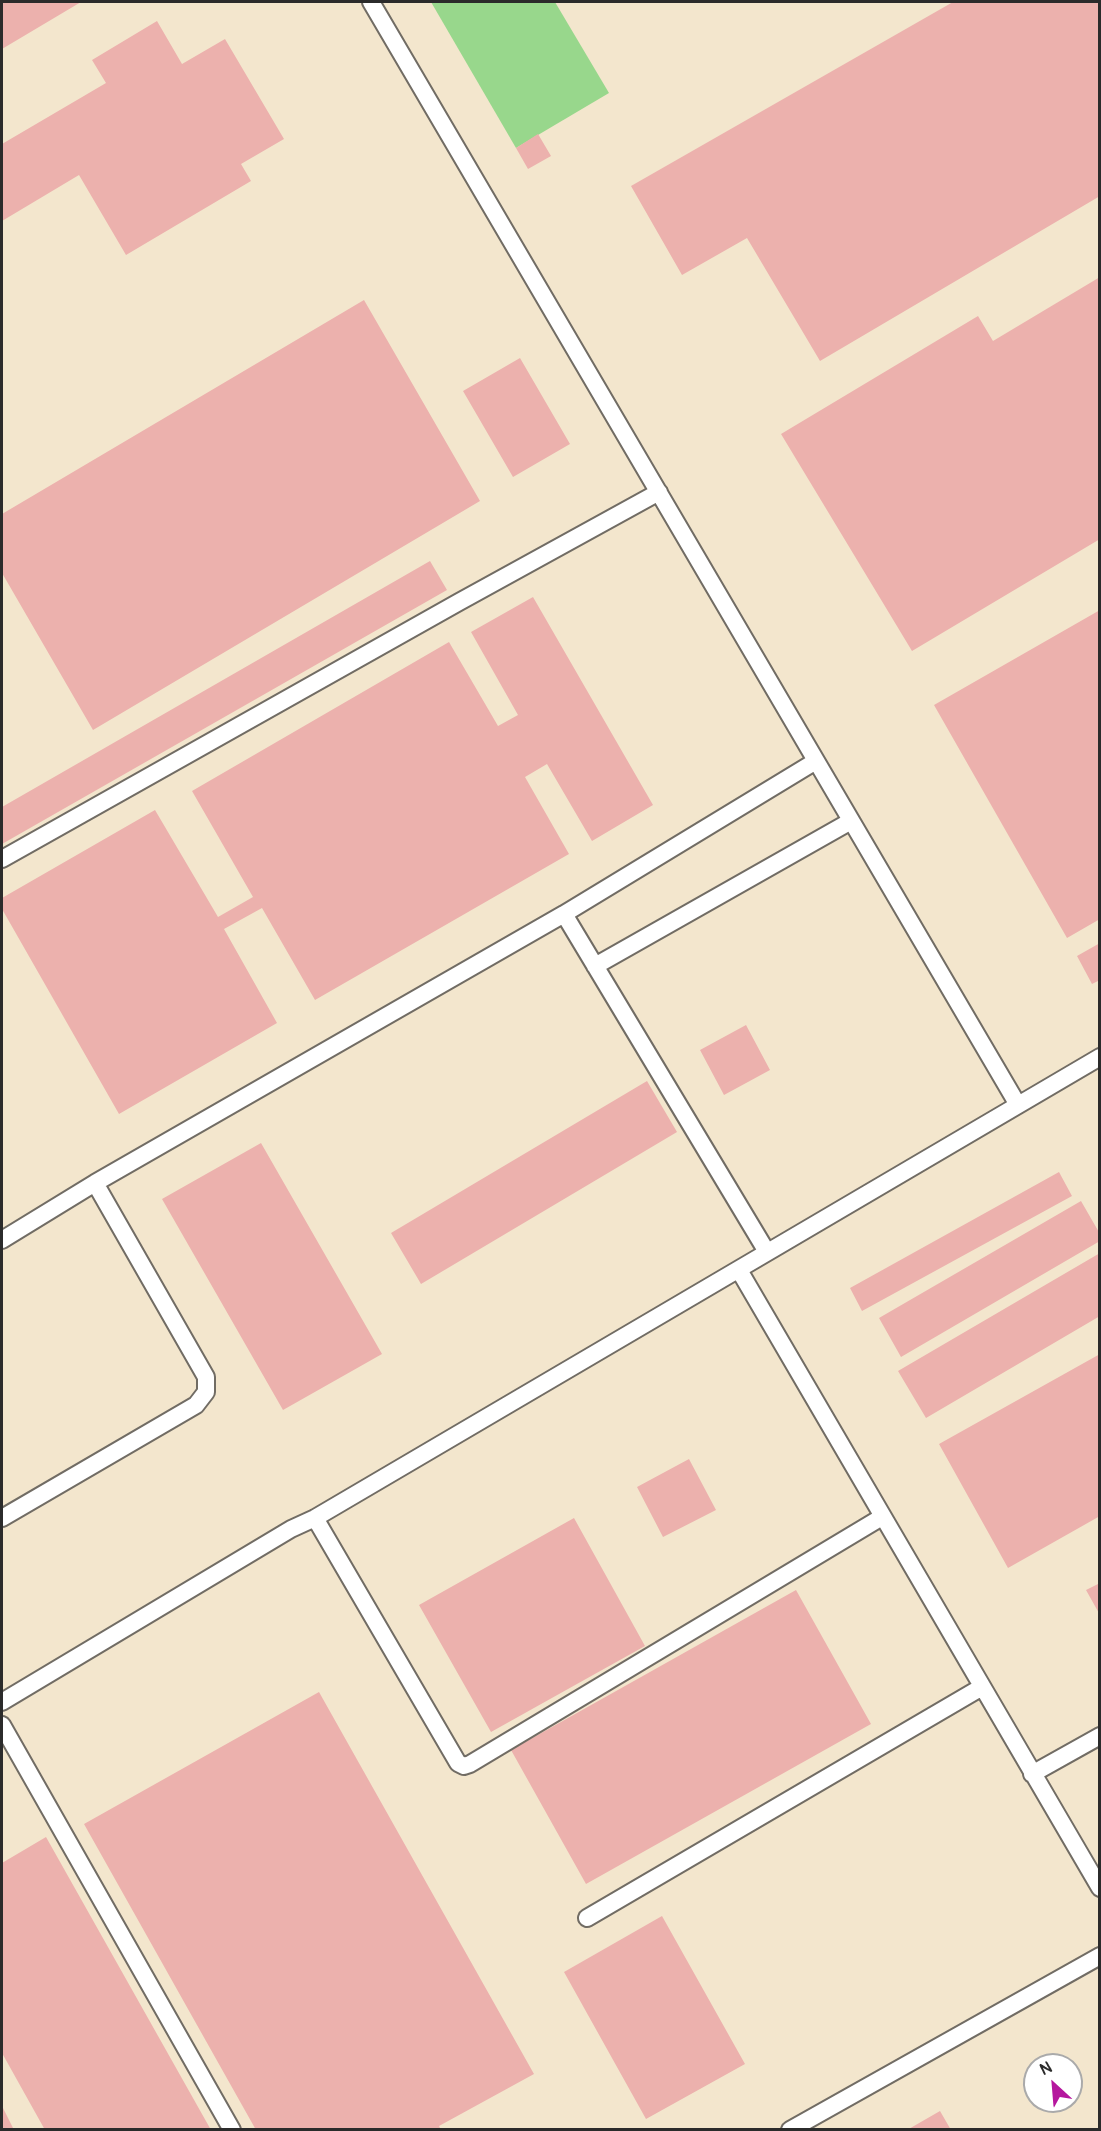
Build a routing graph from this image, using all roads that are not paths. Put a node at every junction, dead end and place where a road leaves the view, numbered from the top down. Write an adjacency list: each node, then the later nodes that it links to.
1 (371, 2): 2 (lane)
2 (659, 492): 3 (lane); 5 (lane)
3 (816, 761): 4 (lane); 6 (lane)
4 (851, 821): 7 (lane); 9 (lane)
5 (2, 859)
6 (564, 914): 7 (lane); 10 (lane)
7 (595, 966): 12 (lane)
8 (1100, 1057): 9 (lane)
9 (1018, 1105): 12 (lane)
10 (95, 1184): 11 (lane); 15 (lane)
11 (2, 1240)
12 (767, 1252): 13 (lane)
13 (739, 1270): 14 (lane); 16 (lane)
14 (882, 1517): 16 (lane); 17 (lane)
15 (2, 1518)
16 (315, 1518): 18 (lane)
17 (982, 1687): 21 (lane); 23 (lane)
18 (2, 1702)
19 (2, 1725): 25 (lane)
20 (1100, 1736): 21 (lane)
21 (1032, 1774): 22 (lane)
22 (1100, 1888)
23 (586, 1918)
24 (1100, 1956): 26 (lane)
25 (232, 2130)
26 (790, 2130)

